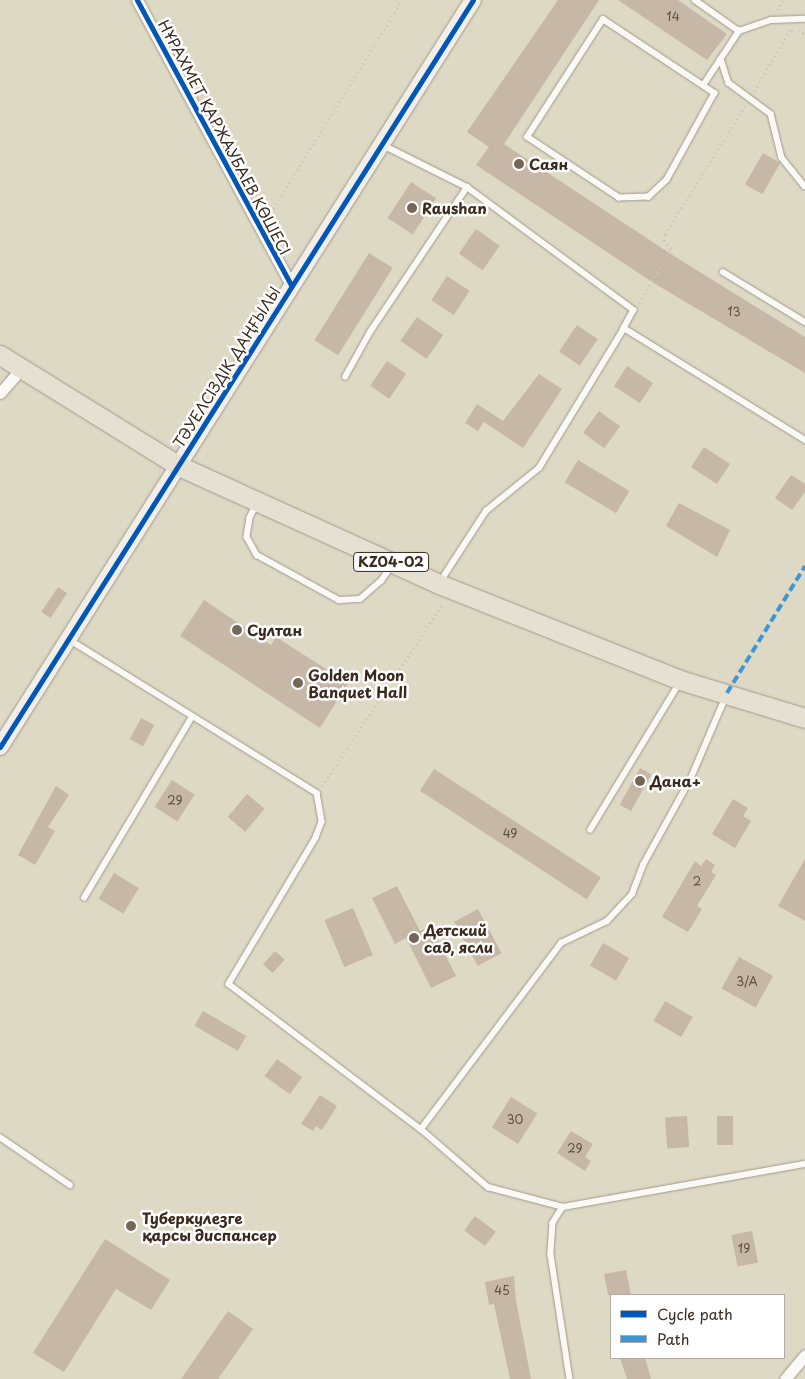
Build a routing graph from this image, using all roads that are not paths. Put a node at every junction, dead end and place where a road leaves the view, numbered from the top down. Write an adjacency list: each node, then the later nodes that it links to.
1 (137, 0): 12 (street, НҰРАХМЕТ ҚАРЖАУБАЕВ КӨШЕСІ)
2 (473, 0): 8 (street, ТӘУЕЛСІЗДІК ДАҢҒЫЛЫ)
3 (695, 0): 5 (lane)
4 (805, 19): 5 (lane)
5 (739, 31): 6 (lane)
6 (721, 59): 7 (lane); 9 (lane)
7 (704, 84): 7 (lane)
8 (381, 144): 10 (lane); 12 (street, ТӘУЕЛСІЗДІК ДАҢҒЫЛЫ)
9 (805, 186)
10 (467, 187): 14 (lane); 17 (lane)
11 (723, 272): 13 (lane)
12 (291, 285): 20 (street, ТӘУЕЛСІЗДІК ДАҢҒЫЛЫ)
13 (805, 322)
14 (624, 328): 19 (lane); 23 (lane)
15 (0, 355): 16 (main road, KZ04-02)
16 (22, 368): 18 (street); 20 (main road, KZ04-02)
17 (345, 377)
18 (0, 393)
19 (805, 440)
20 (180, 466): 21 (main road, KZ04-02); 24 (street, ТӘУЕЛСІЗДІК ДАҢҒЫЛЫ)
21 (258, 501): 22 (main road, KZ04-02); 22 (lane)
22 (393, 563): 23 (main road, KZ04-02)
23 (445, 586): 25 (main road, KZ04-02)
24 (68, 639): 27 (lane); 29 (street, ТӘУЕЛСІЗДІК ДАҢҒЫЛЫ)
25 (680, 680): 26 (main road, KZ04-02); 30 (lane)
26 (727, 693): 28 (main road, KZ04-02); 32 (lane)
27 (192, 717): 31 (lane); 32 (lane)
28 (805, 718)
29 (0, 747)
30 (590, 830)
31 (84, 898)
32 (421, 1130): 36 (lane)
33 (0, 1137): 35 (lane)
34 (805, 1164): 36 (lane)
35 (70, 1185)
36 (563, 1207): 38 (lane)
37 (805, 1355): 39 (street)
38 (571, 1378)
39 (786, 1379)

